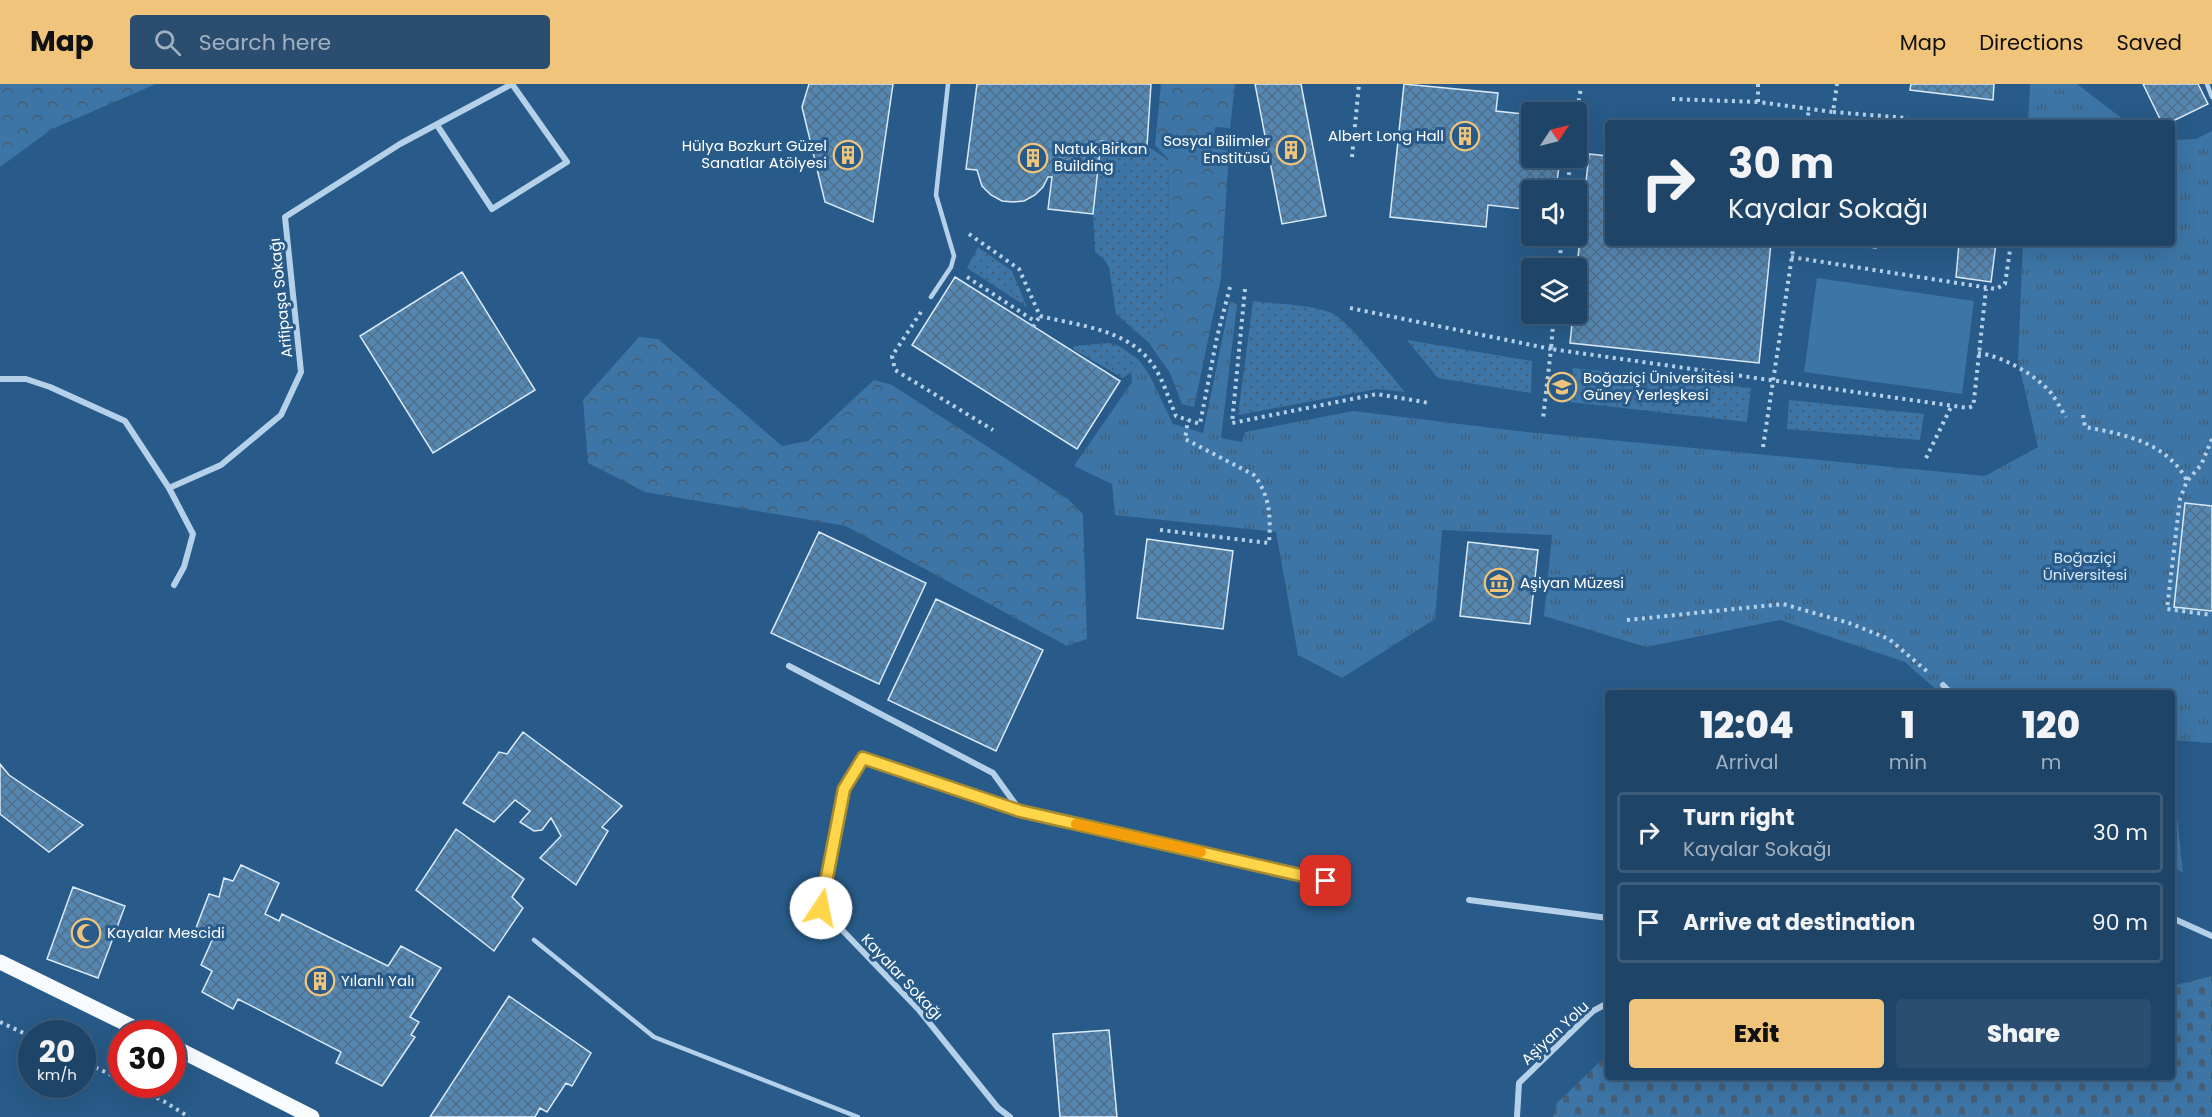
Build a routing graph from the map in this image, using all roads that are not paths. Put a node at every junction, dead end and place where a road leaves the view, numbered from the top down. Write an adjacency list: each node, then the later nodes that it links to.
1 (948, 84): 5 (lane)
2 (2207, 84): 3 (lane)
3 (2212, 97)
4 (437, 125): 4 (street, Arifipaşa Sokağı); 7 (street, Arifipaşa Sokağı)
5 (931, 297)
6 (0, 379): 7 (street)
7 (169, 488): 8 (street)
8 (174, 585)
9 (789, 666): 12 (street)
10 (1943, 685): 11 (street)
11 (1949, 690)
12 (1020, 811): 13 (street, Kayalar Sokağı); 25 (street, Kayalar Sokağı)
13 (1326, 881)
14 (1469, 900): 15 (street)
15 (1605, 918)
16 (2175, 919): 17 (street)
17 (2212, 936)
18 (534, 940): 24 (lane)
19 (0, 962): 21 (main road)
20 (1605, 1005): 26 (street, Aşiyan Yolu)
21 (118, 1020)
22 (186, 1053): 23 (main road)
23 (312, 1117)
24 (858, 1117)
25 (1010, 1117)
26 (1517, 1117)

